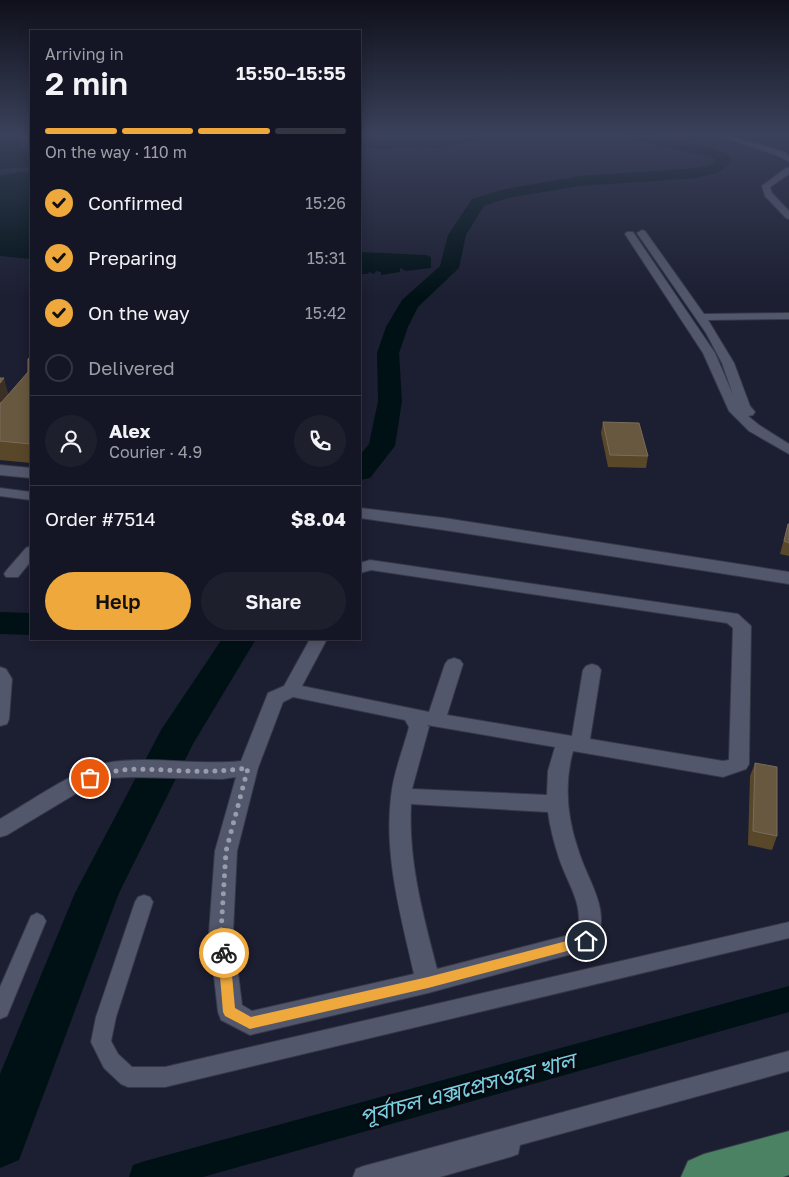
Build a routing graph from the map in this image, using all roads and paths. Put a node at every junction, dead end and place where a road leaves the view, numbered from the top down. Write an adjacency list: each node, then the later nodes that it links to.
1 (766, 188): 2 (street)
2 (789, 216)
3 (636, 233): 4 (street); 5 (street)
4 (645, 257): 5 (street); 8 (street)
5 (660, 257): 7 (street)
6 (789, 316): 7 (street)
7 (701, 317): 8 (street)
8 (788, 445)
9 (0, 470): 10 (street)
10 (30, 473)
11 (0, 492): 12 (street)
12 (30, 496)
13 (361, 513): 17 (street)
14 (30, 552): 16 (street)
15 (361, 568): 26 (street)
16 (12, 574)
17 (789, 578)
18 (317, 640): 22 (street)
19 (454, 664): 25 (street)
20 (592, 670): 26 (street)
21 (0, 673): 24 (street)
22 (292, 690): 23 (street); 27 (street)
23 (411, 715): 25 (street); 28 (street)
24 (0, 719)
25 (436, 720): 26 (street)
26 (573, 743): 29 (street)
27 (248, 768): 30 (street); 34 (street)
28 (401, 796): 29 (street); 34 (street)
29 (558, 804): 34 (street)
30 (0, 829)
31 (144, 902): 33 (street)
32 (37, 921): 35 (street)
33 (789, 930)
34 (428, 982)
35 (0, 1010)
36 (789, 1061): 39 (street)
37 (789, 1066): 40 (street)
38 (789, 1153): 41 (main road)
39 (364, 1177)
40 (402, 1177)
41 (704, 1177)

